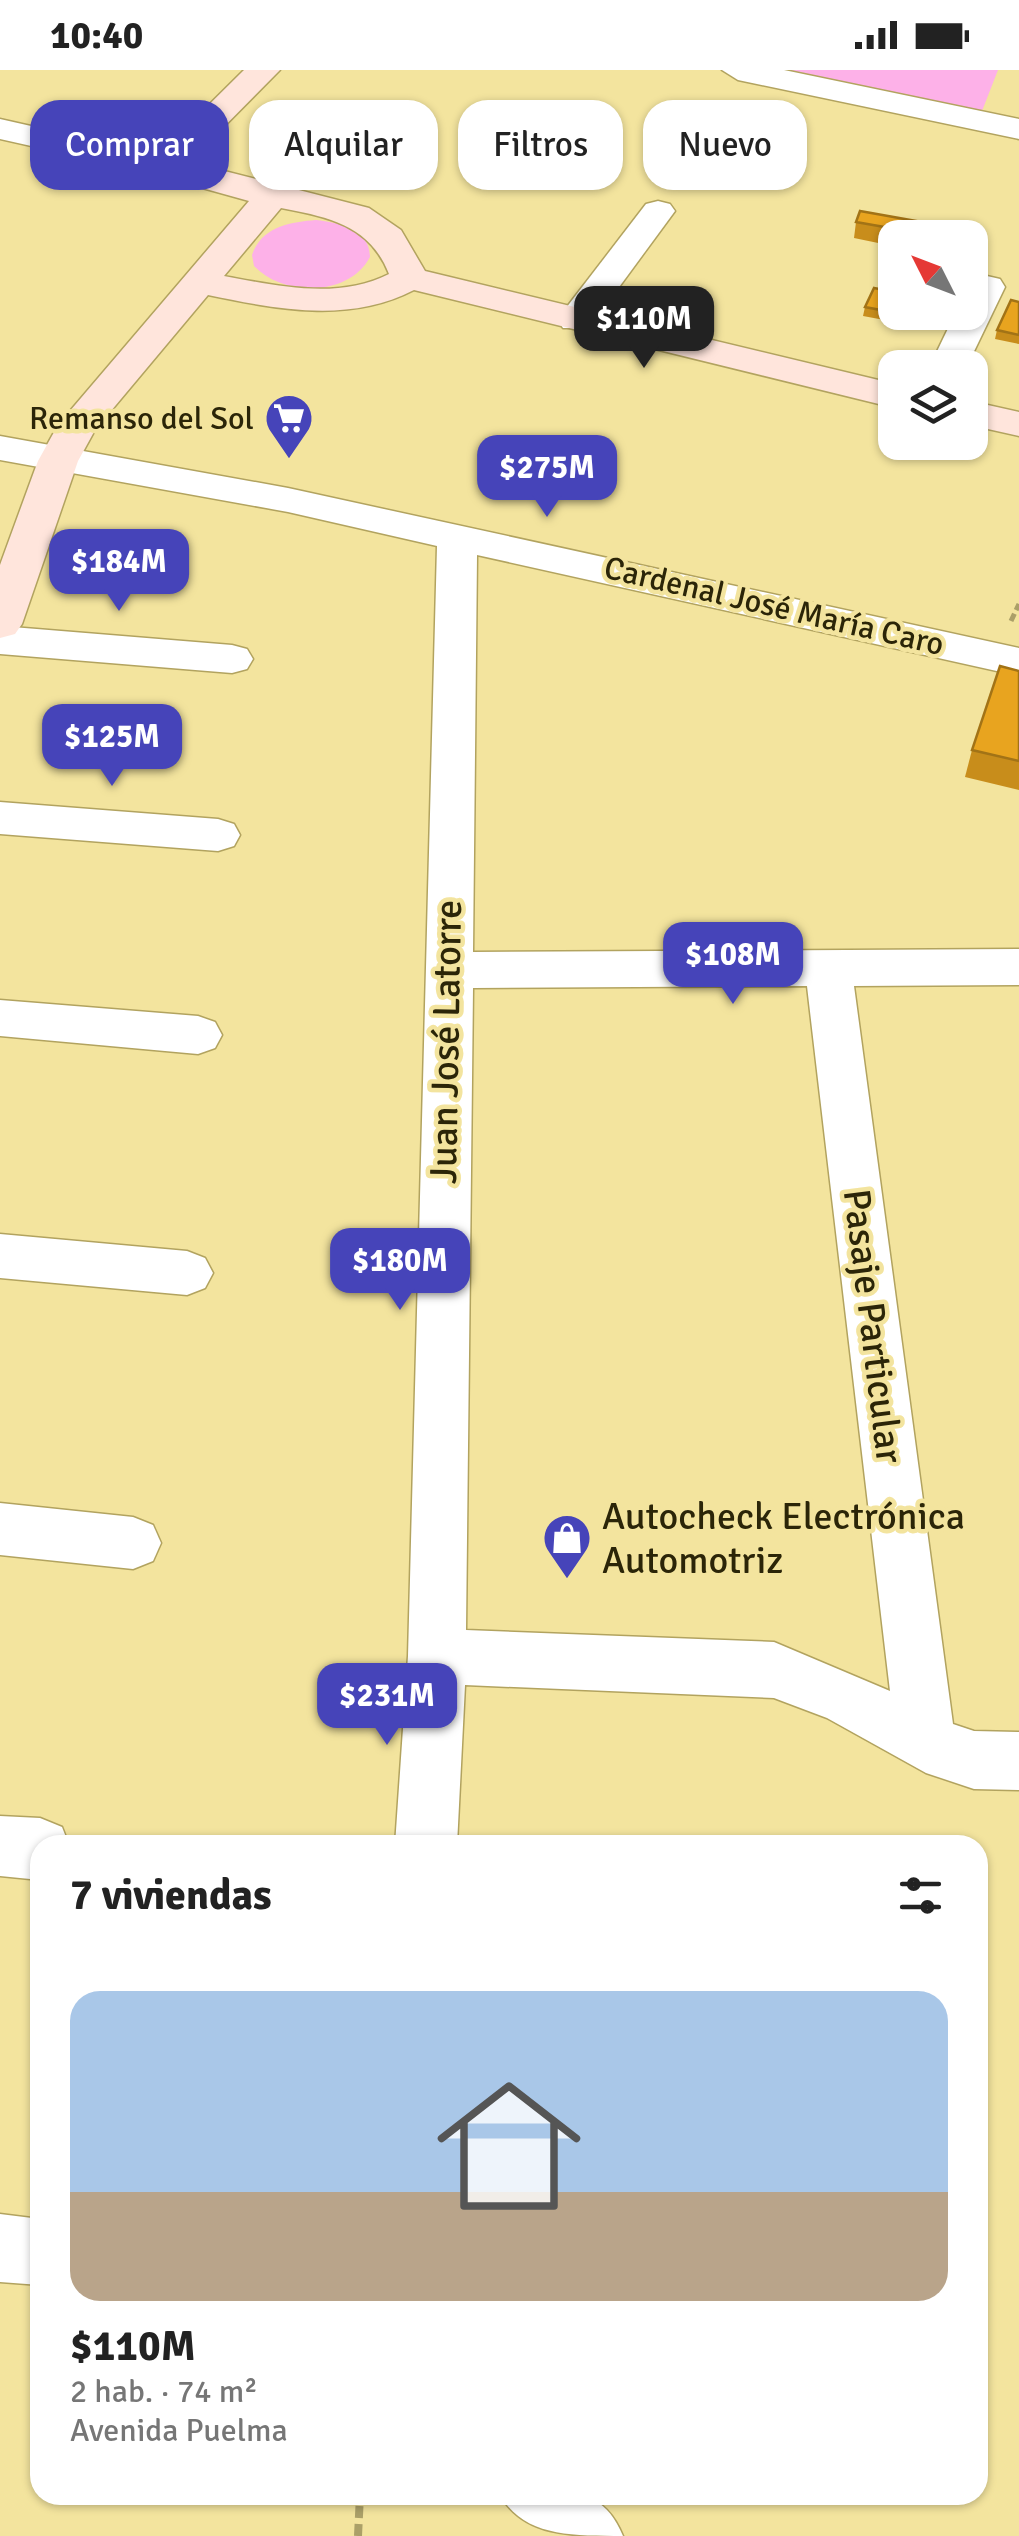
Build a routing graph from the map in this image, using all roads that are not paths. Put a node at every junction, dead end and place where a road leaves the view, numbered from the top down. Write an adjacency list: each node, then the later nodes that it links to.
1 (263, 70): 3 (street)
2 (738, 70): 4 (street)
3 (229, 103)
4 (1019, 129)
5 (3, 134): 6 (street)
6 (30, 139)
7 (229, 184): 8 (street)
8 (272, 196): 10 (street); 11 (street)
9 (657, 210): 13 (street)
10 (409, 278): 11 (street); 13 (street)
11 (198, 282): 19 (street)
12 (992, 288): 14 (street)
13 (576, 320): 15 (street)
14 (956, 350)
15 (878, 392)
16 (988, 417): 17 (street)
17 (1019, 424)
18 (0, 448): 19 (street, Cardenal José María Caro)
19 (58, 462): 20 (street, Cardenal José María Caro); 21 (street)
20 (457, 538): 24 (street, Cardenal José María Caro); 29 (street, Juan José Latorre)
21 (0, 624)
22 (0, 640): 23 (street)
23 (232, 659)
24 (1019, 662)
25 (0, 818): 26 (street)
26 (218, 835)
27 (1019, 966): 28 (street)
28 (828, 968): 29 (street); 37 (street, Pasaje Particular)
29 (447, 970): 36 (street, Juan José Latorre)
30 (0, 1018): 31 (street)
31 (198, 1034)
32 (0, 1256): 33 (street)
33 (186, 1273)
34 (0, 1529): 35 (street)
35 (132, 1543)
36 (436, 1656): 37 (street); 39 (street, Juan José Latorre)
37 (926, 1744): 38 (street)
38 (1019, 1761)
39 (427, 1835)
40 (0, 1846): 41 (street)
41 (30, 1849)
42 (549, 2505): 43 (street)
43 (588, 2536)

